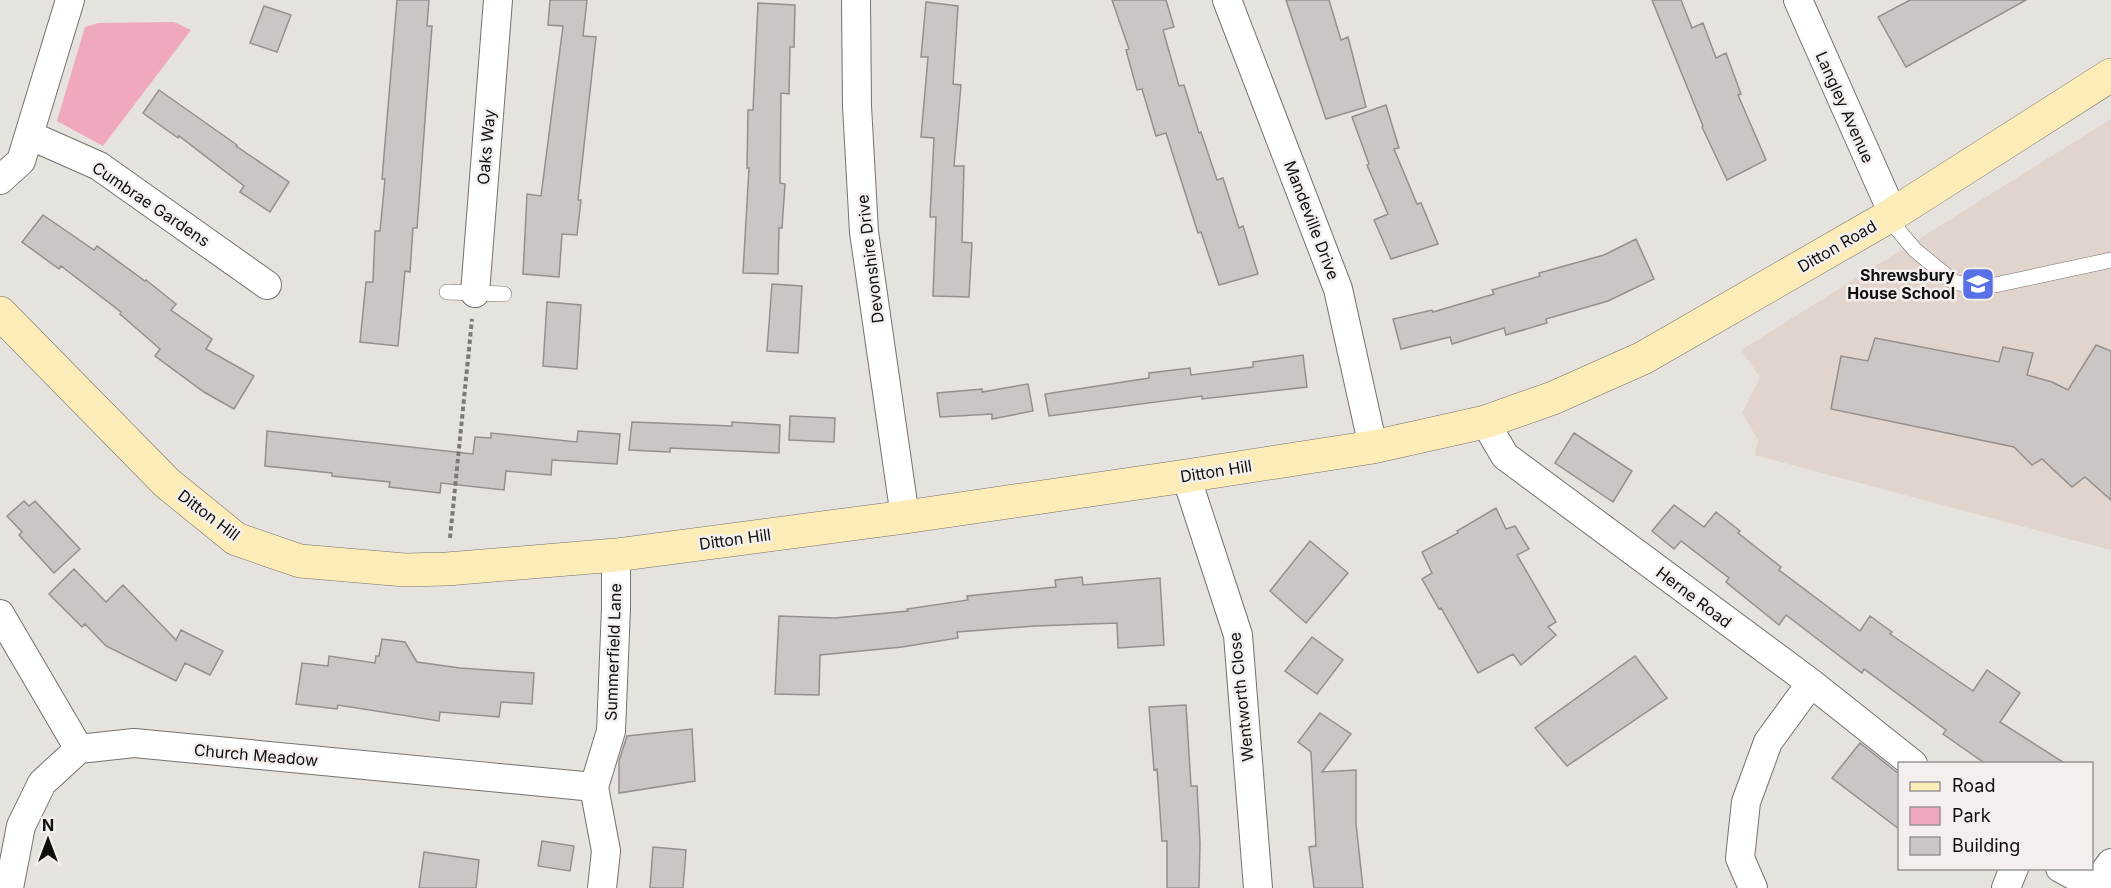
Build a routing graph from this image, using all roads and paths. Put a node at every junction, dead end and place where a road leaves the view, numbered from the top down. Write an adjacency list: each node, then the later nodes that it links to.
1 (70, 0): 7 (street)
2 (498, 0): 12 (street, Oaks Way)
3 (856, 0): 19 (street, Devonshire Drive)
4 (1227, 0): 17 (street, Mandeville Drive)
5 (1798, 0): 9 (street, Langley Avenue)
6 (2111, 75): 9 (street, Ditton Road)
7 (29, 135): 8 (street); 11 (street, Cumbrae Gardens)
8 (0, 180)
9 (1890, 215): 10 (lane); 15 (street, Ditton Road)
10 (2111, 260)
11 (267, 285)
12 (461, 293): 13 (lane); 21 (path)
13 (504, 294)
14 (0, 313): 21 (street, Ditton Hill)
15 (1553, 398): 16 (street, Ditton Hill)
16 (1485, 422): 17 (street, Ditton Hill); 23 (street, Herne Road)
17 (1373, 447): 18 (street, Ditton Hill)
18 (1186, 476): 19 (street, Ditton Hill); 33 (street, Wentworth Close)
19 (905, 517): 20 (street, Ditton Hill)
20 (616, 555): 21 (street, Ditton Hill); 26 (street, Summerfield Lane)
21 (447, 569)
22 (0, 614): 24 (street)
23 (1811, 683): 25 (street, Herne Road); 34 (street)
24 (79, 749): 26 (street, Church Meadow); 31 (street)
25 (1910, 762)
26 (594, 787): 32 (street, Summerfield Lane)
27 (2111, 863): 30 (street)
28 (2013, 870): 35 (street)
29 (2064, 870): 30 (street)
30 (2096, 887)
31 (9, 888)
32 (602, 888)
33 (1258, 888)
34 (1753, 888)
35 (2006, 888)

